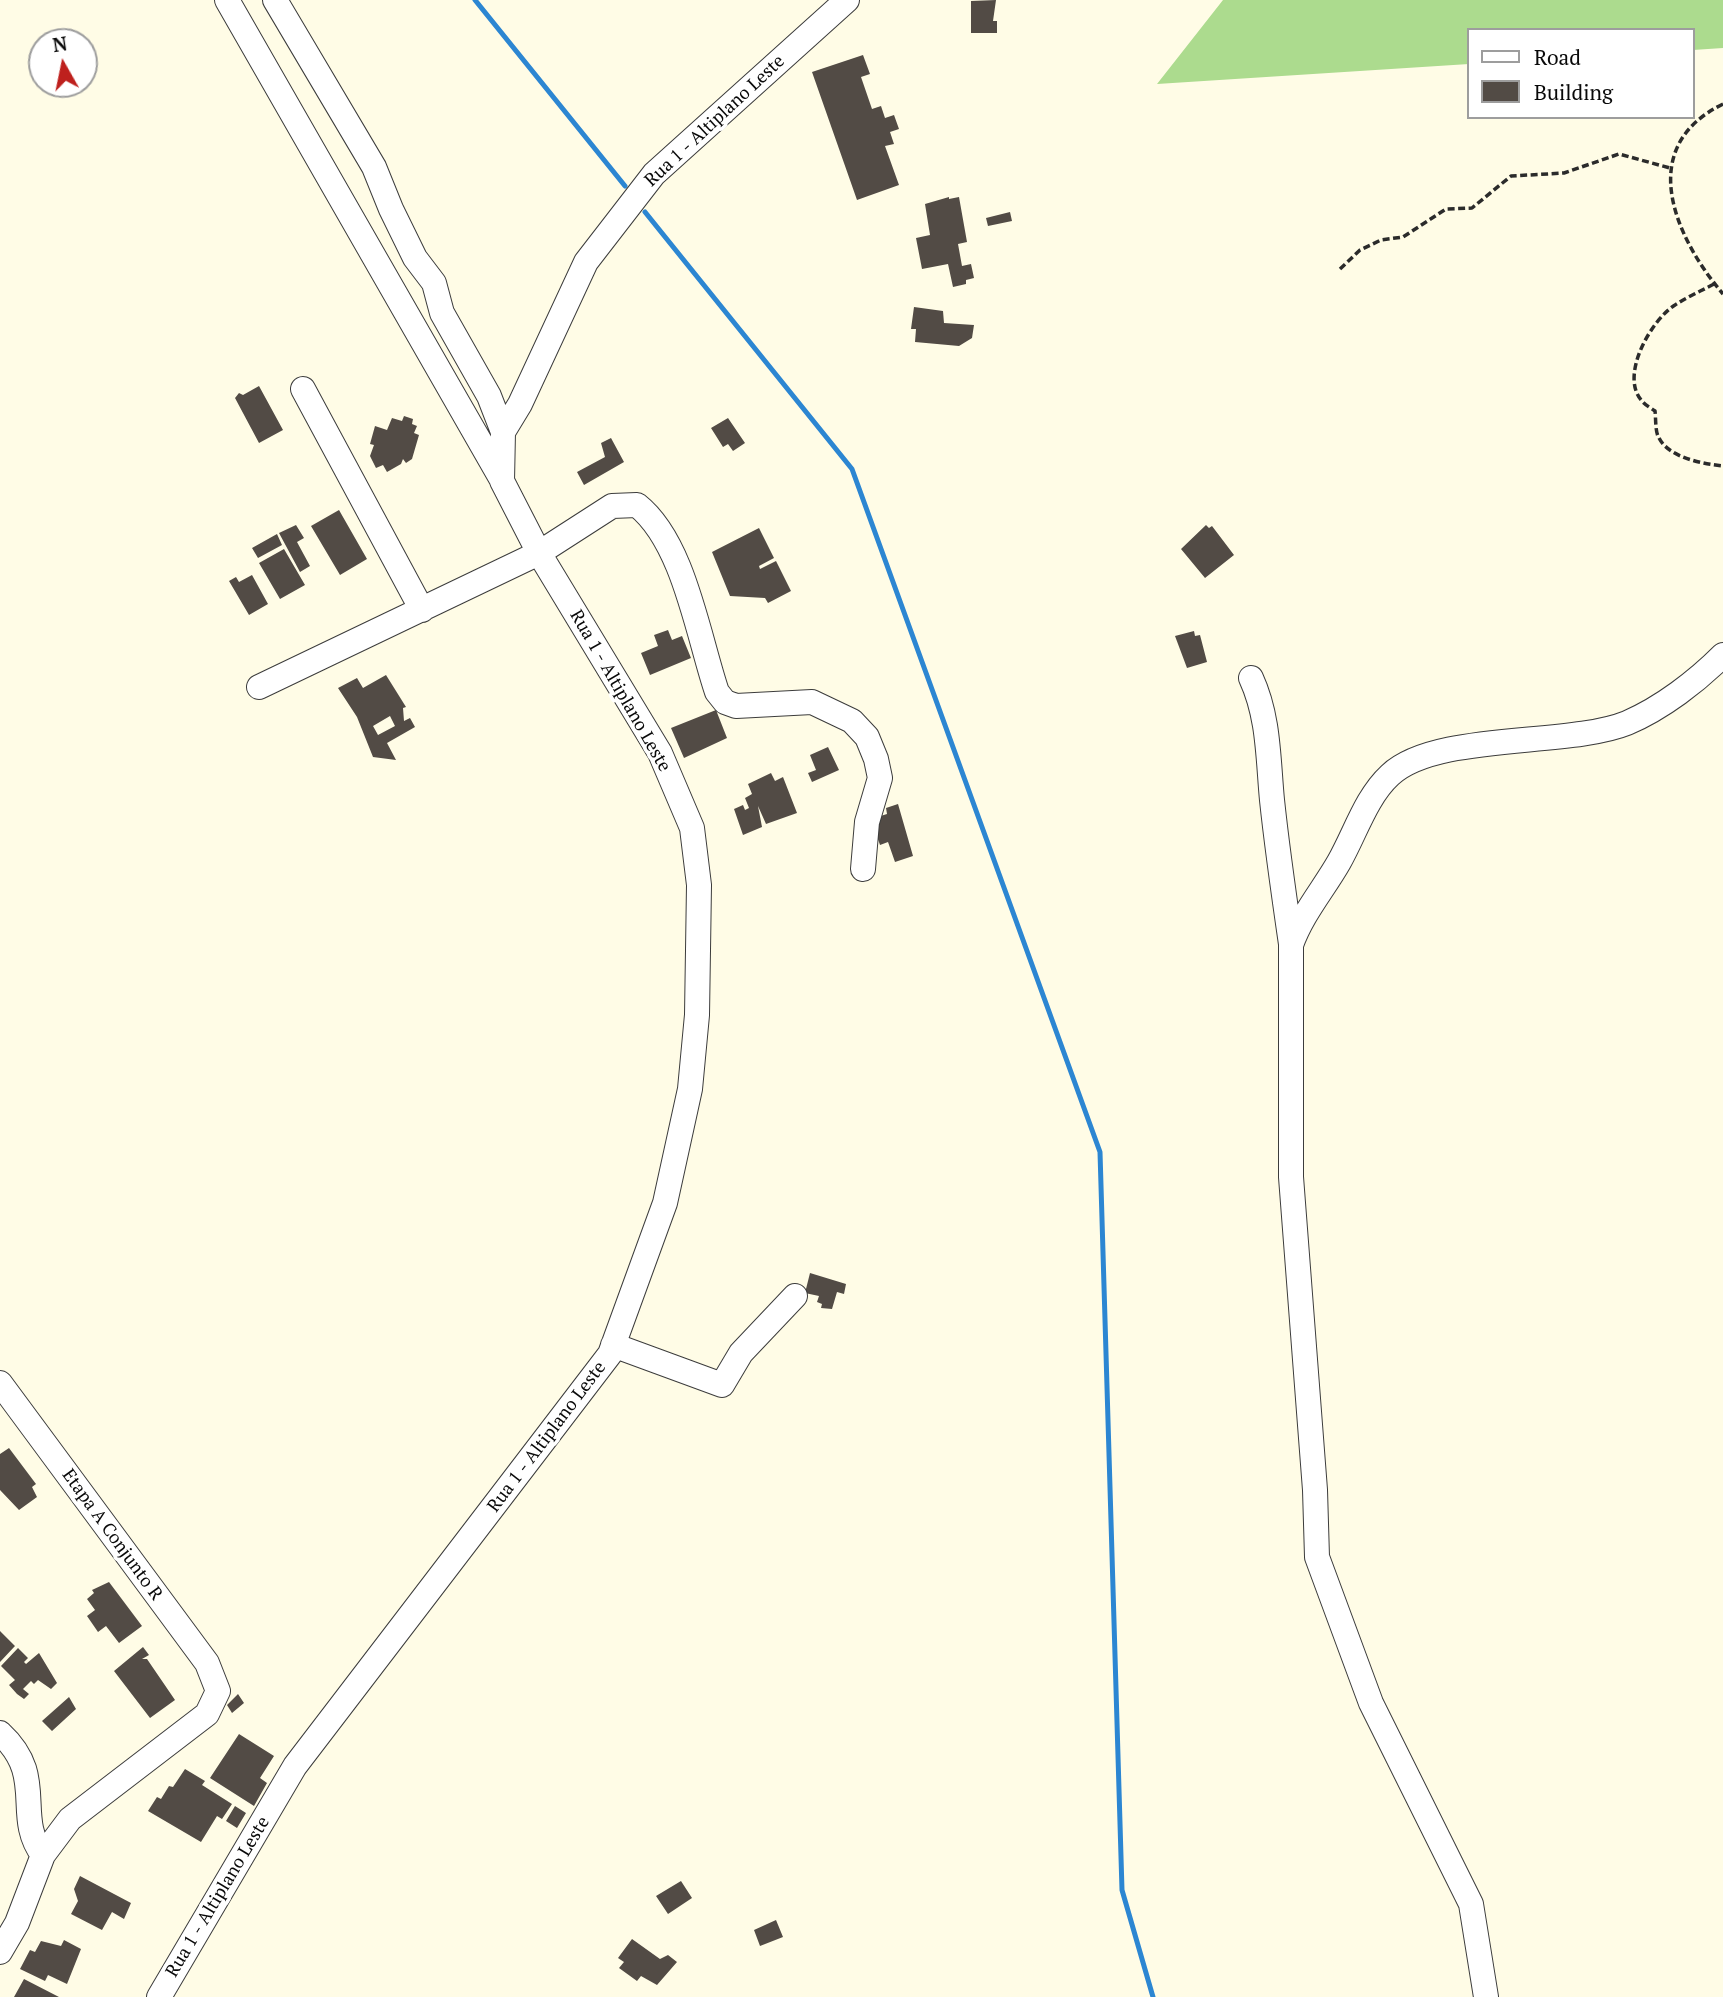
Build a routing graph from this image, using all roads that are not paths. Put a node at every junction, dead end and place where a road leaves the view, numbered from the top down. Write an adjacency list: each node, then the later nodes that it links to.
1 (227, 0): 6 (street)
2 (275, 0): 5 (street)
3 (847, 0): 5 (street, Rua 1 - Altiplano Leste)
4 (303, 389): 8 (street)
5 (503, 432): 6 (street, Rua 1 - Altiplano Leste)
6 (502, 481): 7 (street, Rua 1 - Altiplano Leste)
7 (539, 554): 8 (street); 12 (street); 15 (street, Rua 1 - Altiplano Leste)
8 (422, 610): 11 (street)
9 (1723, 655): 13 (street)
10 (1251, 678): 13 (street)
11 (259, 687)
12 (863, 869)
13 (1291, 945): 22 (street)
14 (795, 1296): 15 (street)
15 (613, 1345): 21 (street, Rua 1 - Altiplano Leste)
16 (0, 1383): 18 (street, Etapa A Conjunto R)
17 (0, 1733): 18 (street)
18 (44, 1855): 19 (street)
19 (9, 1916): 20 (street)
20 (0, 1952)
21 (159, 1997)
22 (1486, 1997)

